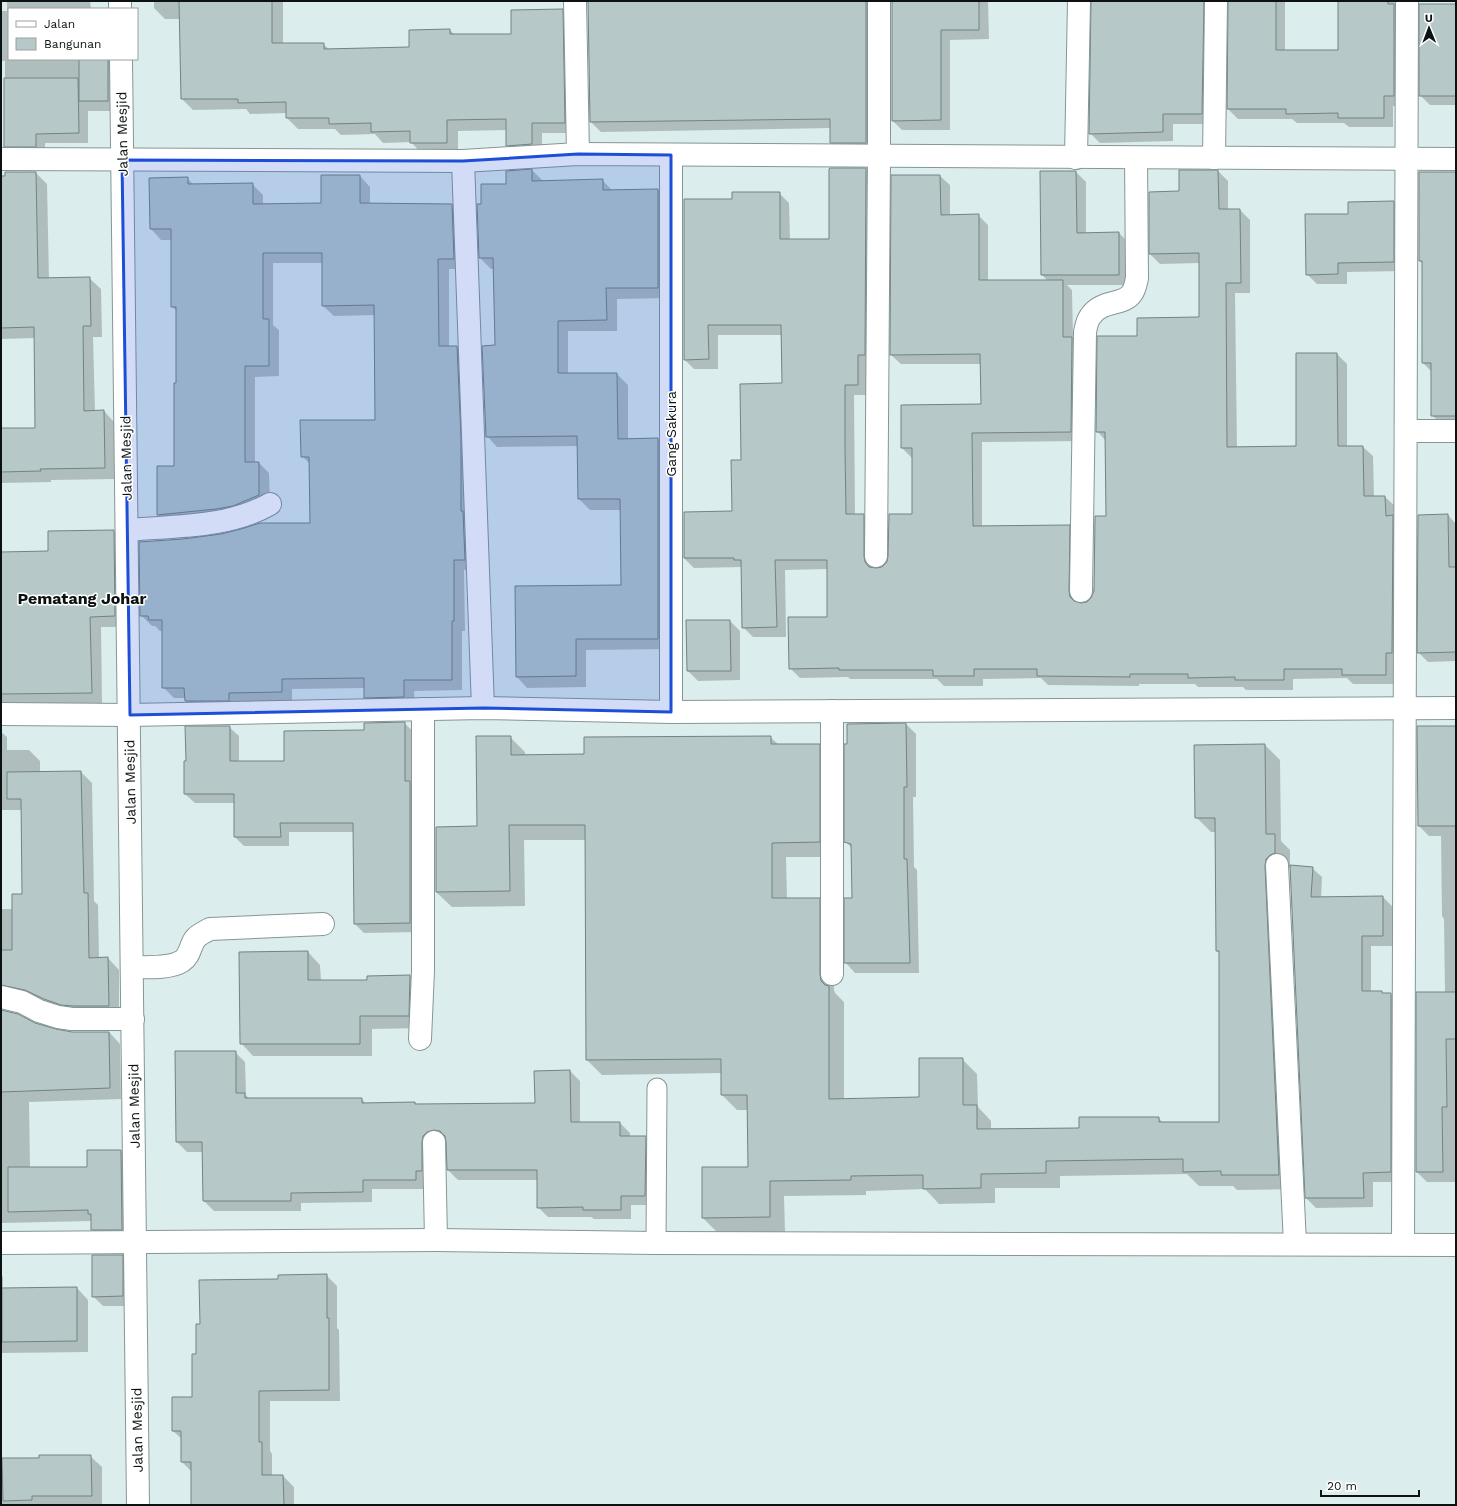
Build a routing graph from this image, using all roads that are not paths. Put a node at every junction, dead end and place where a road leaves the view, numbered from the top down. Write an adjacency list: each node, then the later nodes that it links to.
1 (575, 1): 7 (street)
2 (879, 1): 9 (street)
3 (1079, 1): 10 (street)
4 (1216, 1): 12 (street)
5 (1407, 1): 16 (street)
6 (121, 60): 15 (street, Jalan Mesjid)
7 (578, 154): 8 (street); 17 (street)
8 (671, 156): 9 (street); 29 (street, Gang Sakura)
9 (879, 156): 10 (street); 22 (street)
10 (1076, 158): 11 (street)
11 (1136, 158): 12 (street); 23 (street)
12 (1214, 158): 16 (street)
13 (1, 159): 15 (street)
14 (1456, 159): 16 (street)
15 (122, 160): 17 (street); 21 (street, Jalan Mesjid)
16 (1407, 160): 18 (street)
17 (463, 161): 24 (street)
18 (1406, 431): 19 (street); 27 (street)
19 (1456, 431)
20 (270, 504): 21 (street)
21 (127, 530): 31 (street, Jalan Mesjid)
22 (876, 556)
23 (1081, 591)
24 (482, 708): 26 (street); 29 (street)
25 (1456, 708): 27 (street)
26 (423, 709): 31 (street); 38 (street)
27 (1405, 709): 28 (street); 46 (street)
28 (832, 711): 29 (street); 35 (street)
29 (670, 712)
30 (1, 714): 31 (street)
31 (130, 715): 34 (street, Jalan Mesjid)
32 (1277, 865): 45 (street)
33 (323, 924): 34 (street)
34 (132, 967): 37 (street, Jalan Mesjid)
35 (832, 974)
36 (1, 997): 37 (street)
37 (133, 1019): 42 (street, Jalan Mesjid)
38 (420, 1038)
39 (657, 1088): 44 (lane)
40 (434, 1142): 41 (street)
41 (436, 1240): 42 (street); 44 (street)
42 (135, 1242): 43 (street); 48 (street, Jalan Mesjid)
43 (1, 1243)
44 (656, 1243): 45 (street)
45 (1295, 1244): 46 (street)
46 (1403, 1244): 47 (street)
47 (1456, 1245)
48 (138, 1505)

